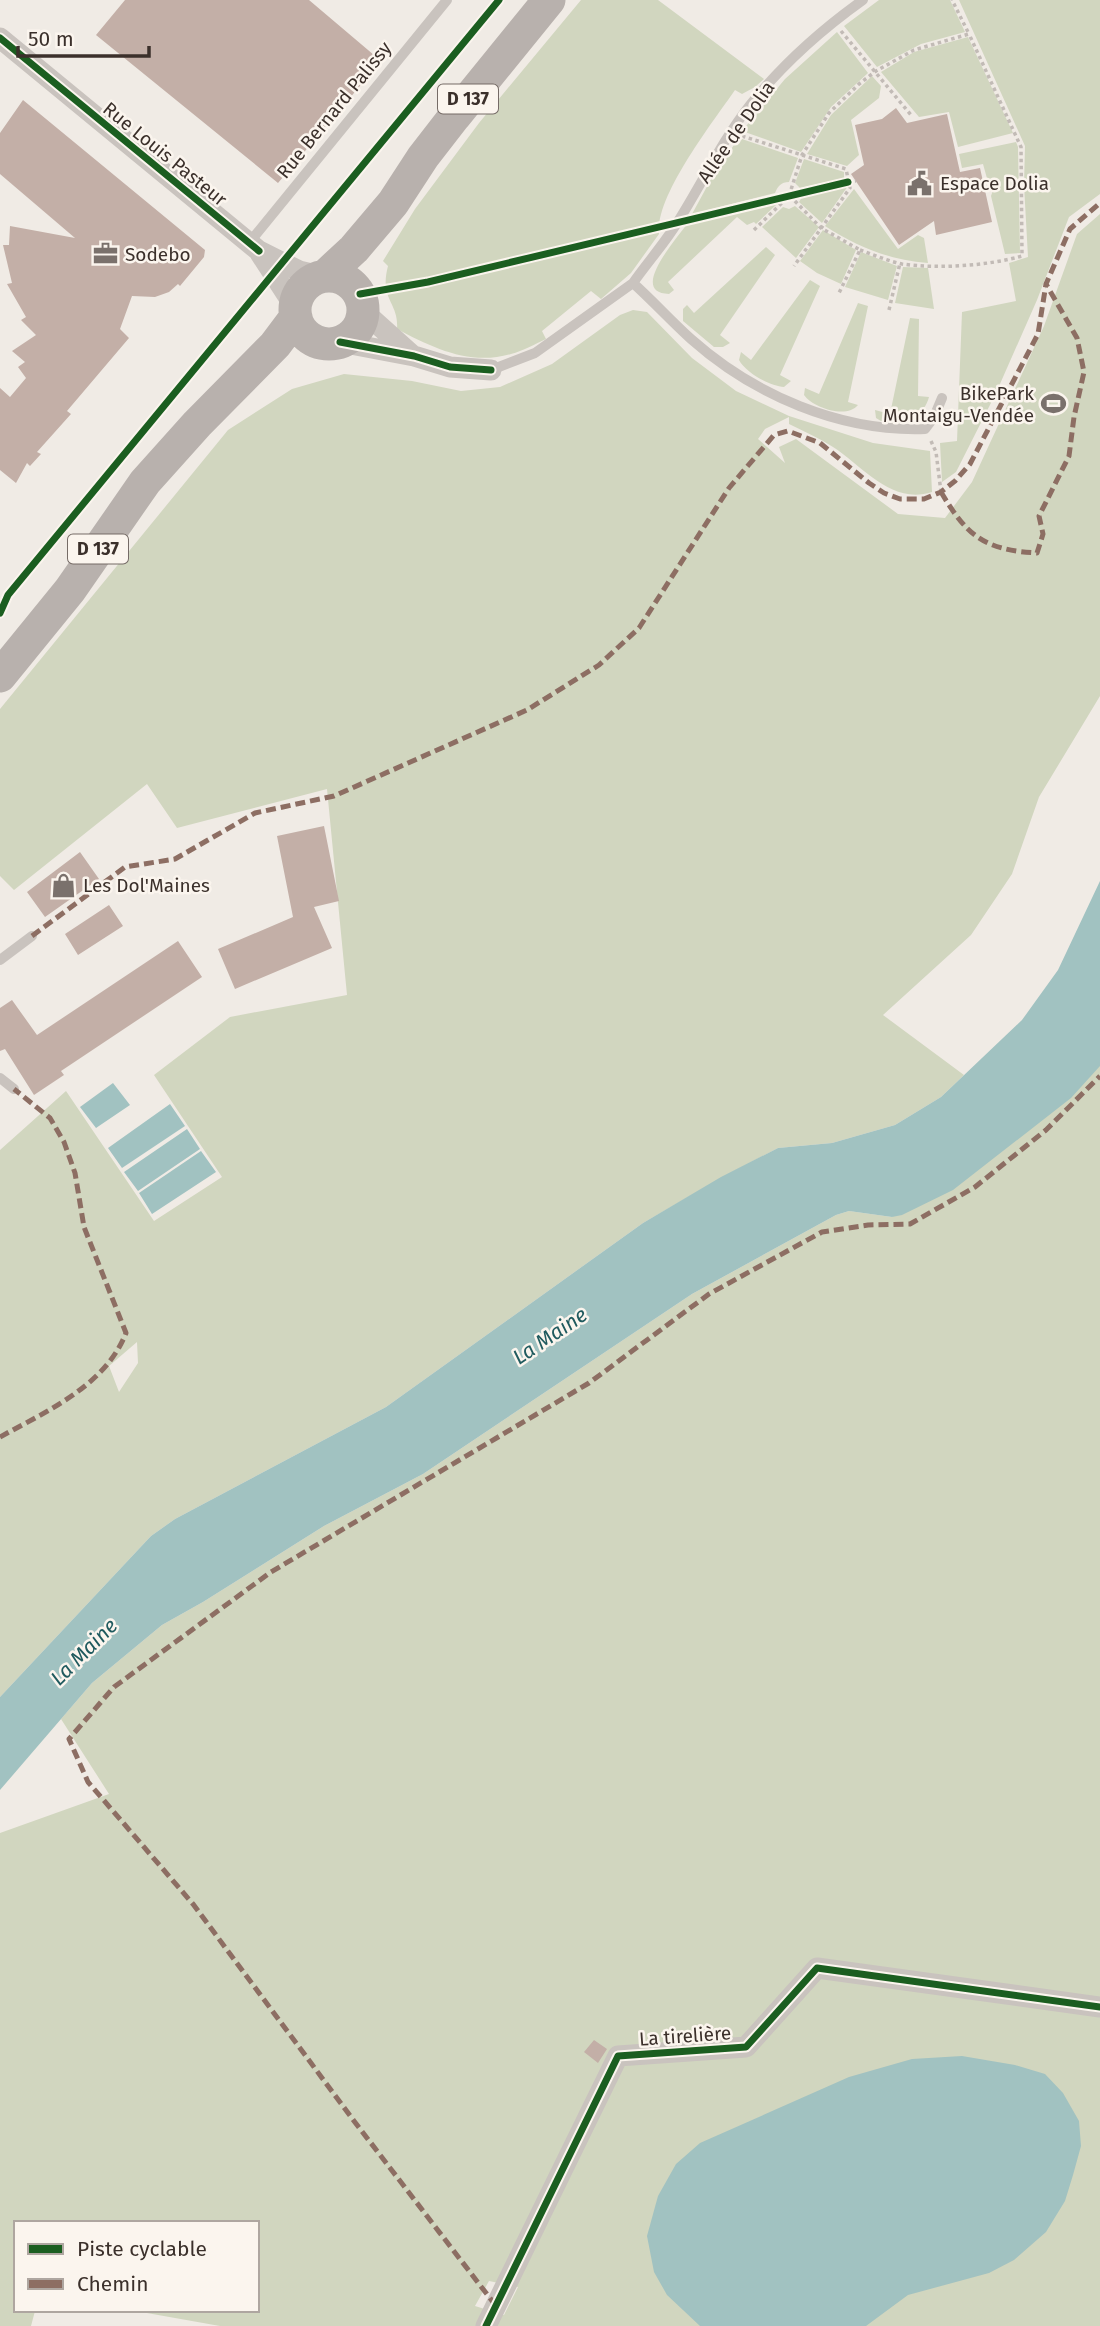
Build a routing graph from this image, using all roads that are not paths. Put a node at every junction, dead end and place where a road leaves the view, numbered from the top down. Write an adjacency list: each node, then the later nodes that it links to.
1 (447, 0): 6 (lane, Rue Bernard Palissy)
2 (550, 0): 5 (main road, D 137)
3 (863, 0): 8 (lane, Allée de Dolia)
4 (0, 38): 6 (street, Rue Louis Pasteur)
5 (393, 203): 7 (main road, D 137); 9 (main road, D 137)
6 (254, 247): 7 (street, Rue Louis Pasteur); 10 (street, Rue Louis Pasteur)
7 (323, 276): 9 (main road); 10 (main road)
8 (633, 283): 13 (lane, Allée de Dolia); 14 (lane)
9 (361, 303): 11 (main road); 12 (street, Allée de Dolia)
10 (295, 312): 11 (main road); 15 (main road, D 137)
11 (330, 342): 12 (street, Allée de Dolia); 15 (main road, D 137)
12 (414, 356): 13 (street, Allée de Dolia)
13 (491, 370)
14 (942, 398)
15 (197, 424): 16 (main road, D 137)
16 (0, 676)
17 (32, 936): 18 (lane)
18 (0, 960)
19 (0, 1078): 20 (lane)
20 (14, 1089)
21 (1100, 2007): 22 (street, La tirelière)
22 (486, 2326)

